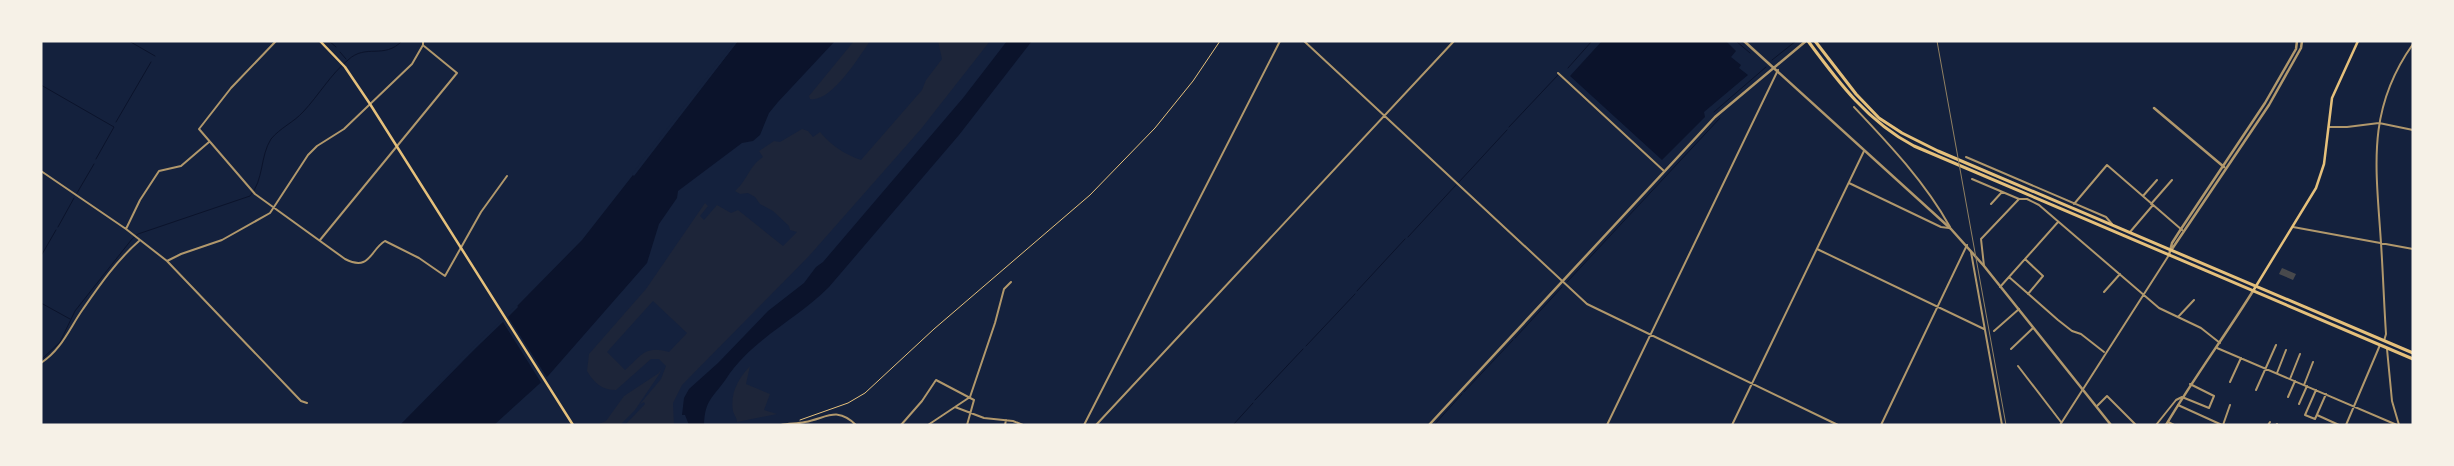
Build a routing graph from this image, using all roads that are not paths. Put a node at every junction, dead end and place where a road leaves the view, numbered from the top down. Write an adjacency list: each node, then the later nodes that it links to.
1 (276, 41): 25 (street)
2 (320, 41): 18 (main road)
3 (423, 41): 14 (street)
4 (1280, 41): 133 (street)
5 (1304, 41): 21 (street)
6 (1454, 41): 21 (street)
7 (1744, 41): 15 (street)
8 (1807, 41): 15 (street); 60 (main road)
9 (1815, 41): 45 (main road)
10 (2297, 41): 29 (street)
11 (2302, 41): 29 (street)
12 (2358, 41): 23 (main road)
13 (2413, 44): 22 (street)
14 (423, 45): 18 (street); 26 (street)
15 (1774, 67): 16 (street); 31 (street)
16 (1778, 70): 27 (street); 81 (street)
17 (1558, 72): 31 (street)
18 (370, 104): 26 (main road); 43 (street)
19 (1854, 107): 49 (street)
20 (2154, 108): 29 (street)
21 (1385, 116): 67 (street); 134 (street)
22 (2378, 123): 23 (street); 24 (street); 55 (street)
23 (2328, 127): 46 (main road)
24 (2413, 130)
25 (209, 142): 43 (street); 48 (street)
26 (397, 146): 53 (street); 125 (main road)
27 (1864, 151): 36 (street); 49 (street)
28 (1966, 157): 41 (street)
29 (2224, 168): 47 (street); 50 (street)
30 (41, 172): 48 (street)
31 (1664, 172): 67 (street)
32 (507, 176): 53 (street)
33 (1972, 179): 37 (street)
34 (2157, 180): 38 (street)
35 (2172, 180): 42 (street)
36 (1849, 183): 49 (street); 56 (street)
37 (2002, 192): 39 (street); 40 (street)
38 (2143, 196): 41 (street); 42 (street)
39 (2020, 199): 44 (street); 63 (street)
40 (1992, 204)
41 (2074, 204): 45 (street)
42 (2152, 204): 47 (street); 51 (street)
43 (273, 208): 53 (street); 62 (street)
44 (2058, 222): 61 (street); 64 (street)
45 (2114, 225): 51 (main road)
46 (2293, 227): 55 (street); 68 (main road)
47 (2181, 228): 50 (street); 59 (street)
48 (126, 229): 52 (street)
49 (1951, 229): 54 (street)
50 (2184, 231): 59 (street)
51 (2130, 232): 59 (main road)
52 (138, 239): 62 (street); 96 (street)
53 (320, 240)
54 (1967, 245): 57 (street); 75 (street)
55 (2381, 245): 58 (street); 82 (street)
56 (1816, 248): 75 (street); 103 (street)
57 (1970, 249): 63 (street); 79 (street)
58 (2413, 249)
59 (2171, 250): 60 (street); 68 (main road)
60 (2169, 255): 70 (main road); 73 (street)
61 (2024, 259): 65 (street); 72 (street)
62 (167, 262): 113 (street)
63 (1984, 266): 69 (street)
64 (2120, 274): 71 (street); 73 (street)
65 (2009, 277): 69 (street); 72 (street)
66 (1011, 282): 110 (street)
67 (1563, 282): 81 (street); 135 (street)
68 (2257, 286): 70 (main road); 82 (main road)
69 (2000, 287): 76 (street)
70 (2253, 291): 83 (street); 85 (main road)
71 (2104, 292)
72 (2028, 294): 90 (street)
73 (2143, 295): 77 (street); 90 (street)
74 (2194, 300): 77 (street)
75 (1939, 306): 79 (street); 139 (street)
76 (2018, 309): 78 (street); 80 (street)
77 (2178, 317): 83 (street)
78 (2034, 328): 88 (street); 106 (street)
79 (1984, 329): 140 (street)
80 (1994, 331)
81 (1650, 335): 103 (street); 136 (street)
82 (2384, 341): 91 (main road)
83 (2220, 343): 86 (street)
84 (2276, 345): 98 (street)
85 (2380, 345): 87 (main road); 117 (street)
86 (2217, 348): 93 (street); 104 (street)
87 (2387, 348): 94 (main road); 148 (street)
88 (2011, 349)
89 (2286, 350): 99 (street)
90 (2104, 352): 106 (street)
91 (2413, 353)
92 (2300, 354): 100 (street)
93 (2241, 358): 98 (street); 102 (street)
94 (2413, 358)
95 (2314, 362): 105 (street)
96 (41, 363)
97 (2018, 366): 123 (street)
98 (2265, 368): 99 (street); 107 (street)
99 (2277, 373): 100 (street)
100 (2290, 379): 101 (street)
101 (2295, 381): 105 (street); 112 (street)
102 (2230, 382)
103 (1752, 384): 137 (street); 138 (street)
104 (2190, 384): 111 (street); 111 (street)
105 (2305, 385): 108 (street); 114 (street)
106 (2082, 388): 119 (street); 123 (street)
107 (2256, 390)
108 (2316, 390): 109 (street); 121 (street)
109 (2327, 394): 117 (street); 121 (street)
110 (970, 397): 118 (street); 120 (street); 128 (street)
111 (2182, 397): 116 (street); 143 (street)
112 (2288, 398)
113 (307, 403)
114 (2299, 404)
115 (2230, 405): 145 (street)
116 (2178, 406): 124 (street); 145 (street)
117 (2354, 406): 147 (street); 148 (street)
118 (954, 407): 120 (street); 129 (street)
119 (2096, 407): 141 (street); 142 (street)
120 (971, 413): 122 (street); 130 (street)
121 (2317, 415): 146 (street)
122 (1006, 420): 131 (street); 132 (street)
123 (2060, 424)
124 (2167, 424): 144 (street)
125 (573, 425)
126 (781, 425): 127 (street)
127 (856, 425)
128 (901, 425)
129 (928, 425)
130 (967, 425)
131 (1005, 425)
132 (1023, 425)
133 (1084, 425)
134 (1096, 425)
135 (1428, 425)
136 (1607, 425)
137 (1732, 425)
138 (1838, 425)
139 (1881, 425)
140 (2002, 425)
141 (2111, 425)
142 (2136, 425)
143 (2156, 425)
144 (2174, 425)
145 (2222, 425)
146 (2338, 425)
147 (2346, 425)
148 (2398, 425)

